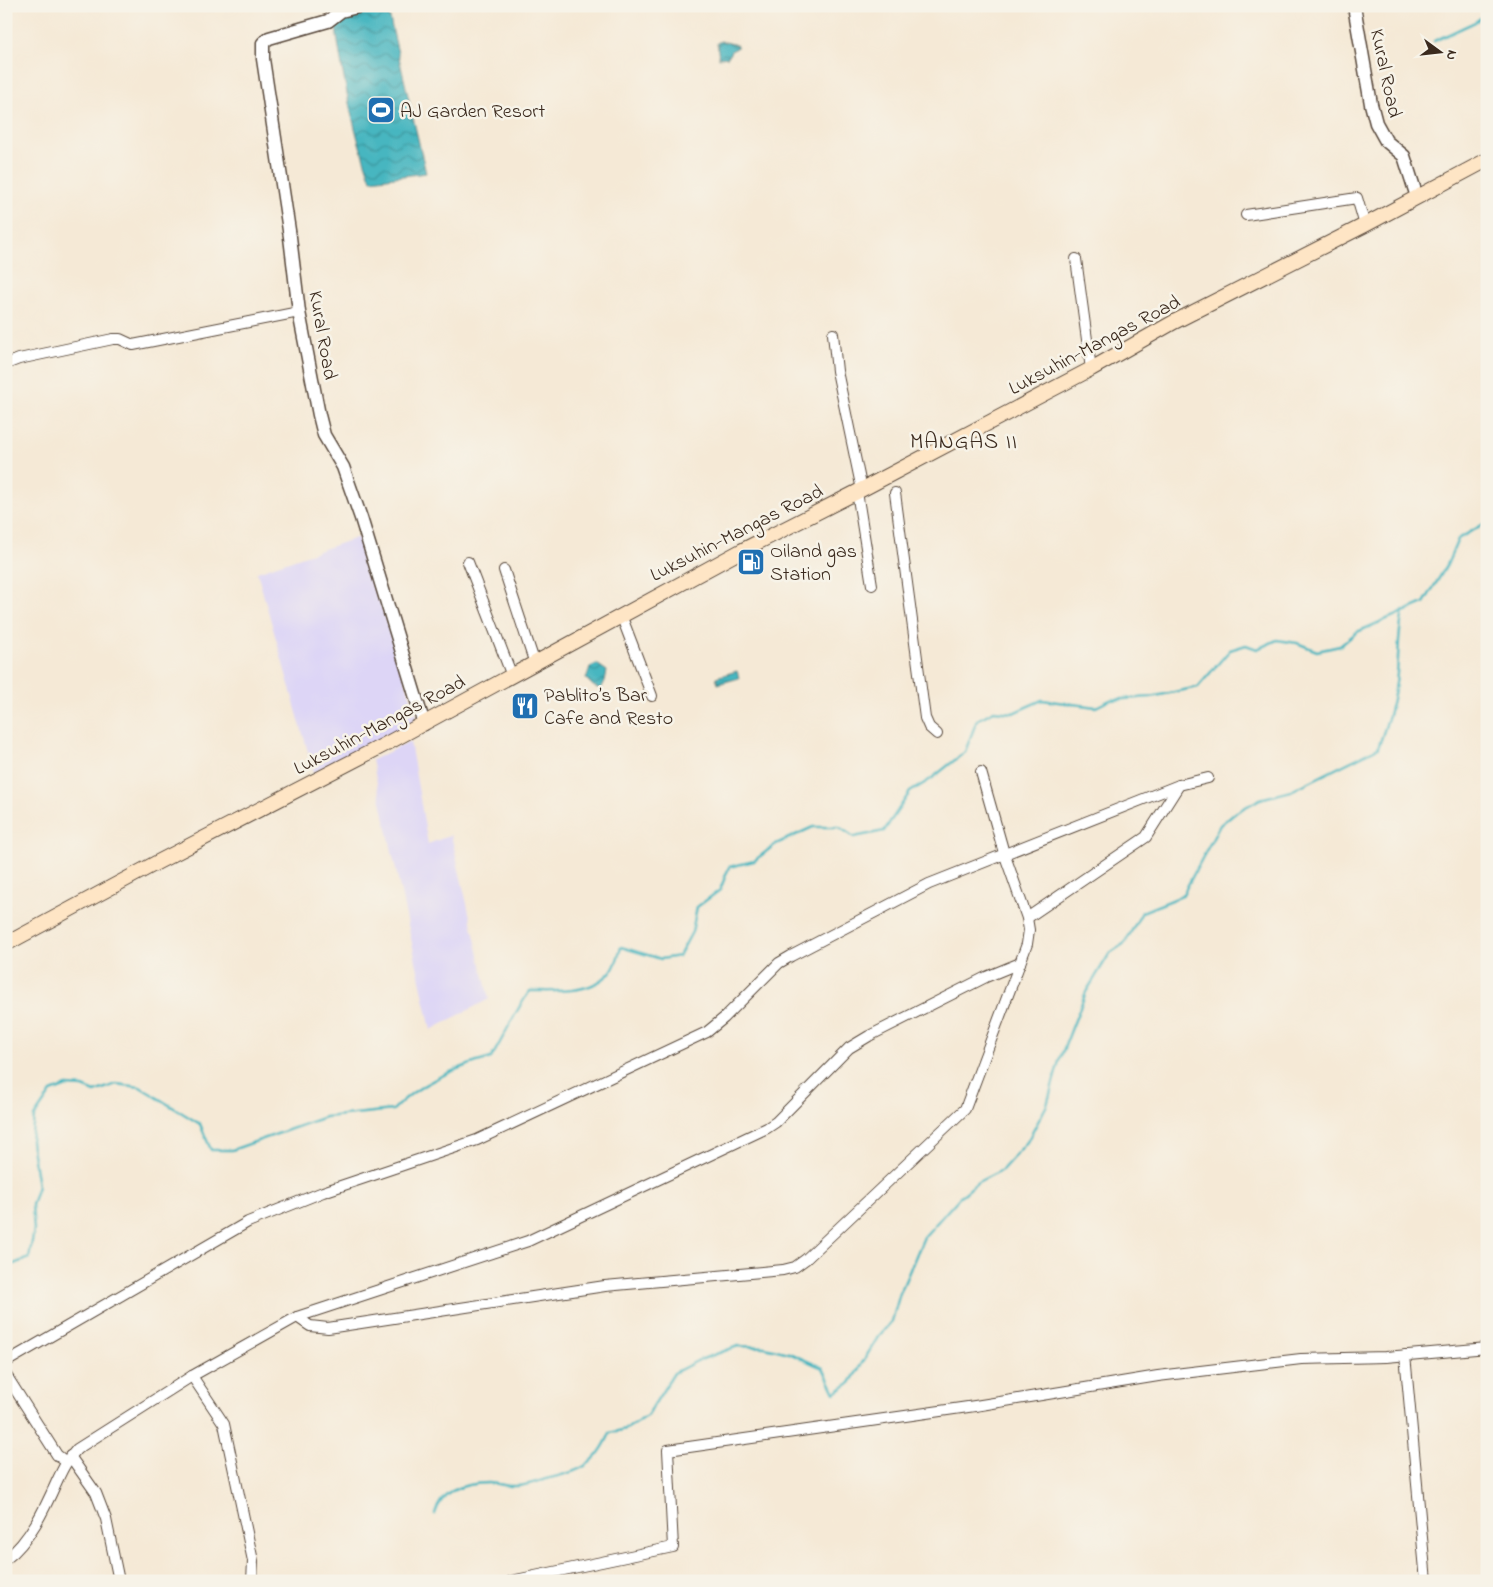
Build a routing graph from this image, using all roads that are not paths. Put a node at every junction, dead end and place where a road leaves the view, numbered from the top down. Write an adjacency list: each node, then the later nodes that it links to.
1 (361, 6): 8 (street, Kural Road)
2 (1354, 6): 4 (street, Kural Road)
3 (1487, 160): 4 (main road, Luksuhin-Mangas Road)
4 (1417, 196): 6 (main road, Luksuhin-Mangas Road)
5 (1246, 215): 6 (street)
6 (1365, 225): 11 (main road, Luksuhin-Mangas Road)
7 (1076, 259): 11 (street)
8 (299, 312): 10 (street); 21 (street, Kural Road)
9 (833, 334): 13 (street)
10 (6, 364)
11 (1091, 369): 12 (main road, Luksuhin-Mangas Road)
12 (893, 472): 13 (main road, Luksuhin-Mangas Road); 22 (street)
13 (860, 491): 16 (street); 17 (main road, Luksuhin-Mangas Road)
14 (468, 562): 19 (street)
15 (504, 570): 18 (street)
16 (872, 585)
17 (621, 615): 18 (main road, Luksuhin-Mangas Road); 20 (street)
18 (535, 664): 19 (main road, Luksuhin-Mangas Road)
19 (512, 676): 21 (main road, Luksuhin-Mangas Road)
20 (652, 696)
21 (424, 724): 28 (main road, Luksuhin-Mangas Road)
22 (937, 734)
23 (981, 772): 26 (street)
24 (1208, 778): 25 (street)
25 (1180, 785): 26 (street); 27 (street)
26 (1004, 853): 27 (street); 33 (street)
27 (1027, 918): 29 (street)
28 (6, 944)
29 (1020, 962): 30 (street); 30 (street)
30 (297, 1317): 35 (street)
31 (1487, 1348): 32 (street)
32 (1405, 1355): 40 (street); 41 (street)
33 (6, 1362)
34 (6, 1375): 36 (street)
35 (192, 1376): 36 (street); 39 (street)
36 (68, 1459): 37 (street); 38 (street)
37 (6, 1559)
38 (119, 1581)
39 (252, 1581)
40 (510, 1581)
41 (1426, 1581)

